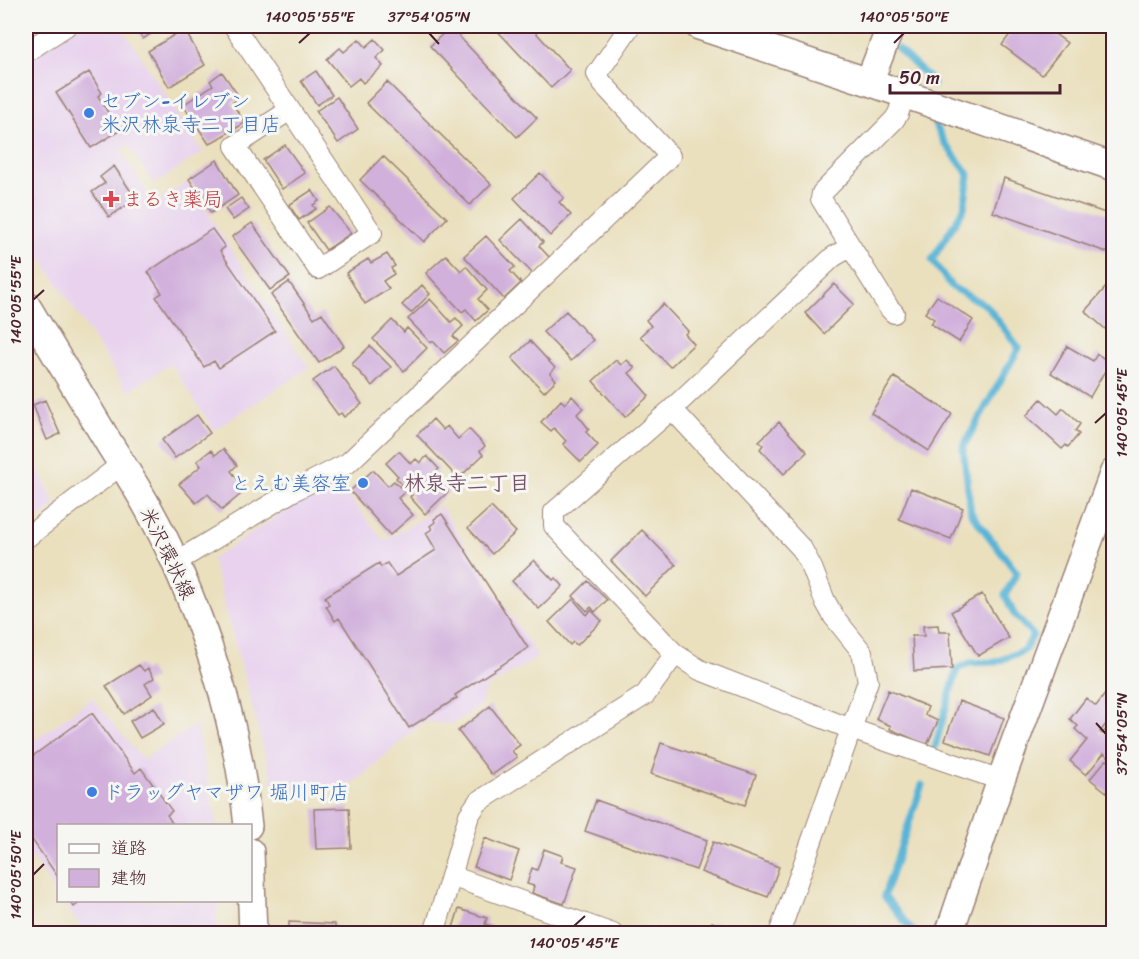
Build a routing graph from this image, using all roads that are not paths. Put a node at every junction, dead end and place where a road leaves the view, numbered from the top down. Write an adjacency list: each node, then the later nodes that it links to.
1 (66, 26): 6 (street)
2 (234, 26): 9 (street)
3 (630, 26): 18 (street)
4 (699, 26): 7 (street)
5 (891, 26): 7 (street)
6 (26, 52)
7 (869, 82): 8 (street)
8 (905, 94): 10 (street); 11 (street)
9 (290, 110): 9 (street)
10 (1113, 167)
11 (850, 247): 13 (street); 14 (street)
12 (26, 305): 15 (street, 米沢環状線)
13 (894, 313)
14 (672, 409): 19 (street); 20 (street)
15 (122, 464): 17 (street); 18 (street, 米沢環状線)
16 (1113, 472): 21 (street)
17 (26, 538)
18 (176, 562): 22 (street, 米沢環状線)
19 (675, 654): 20 (street); 23 (street)
20 (851, 729): 21 (street); 28 (street)
21 (1001, 780): 29 (street)
22 (248, 824)
23 (451, 876): 26 (street); 27 (street)
24 (252, 902): 25 (street)
25 (253, 933)
26 (434, 933)
27 (614, 933)
28 (779, 933)
29 (949, 933)

